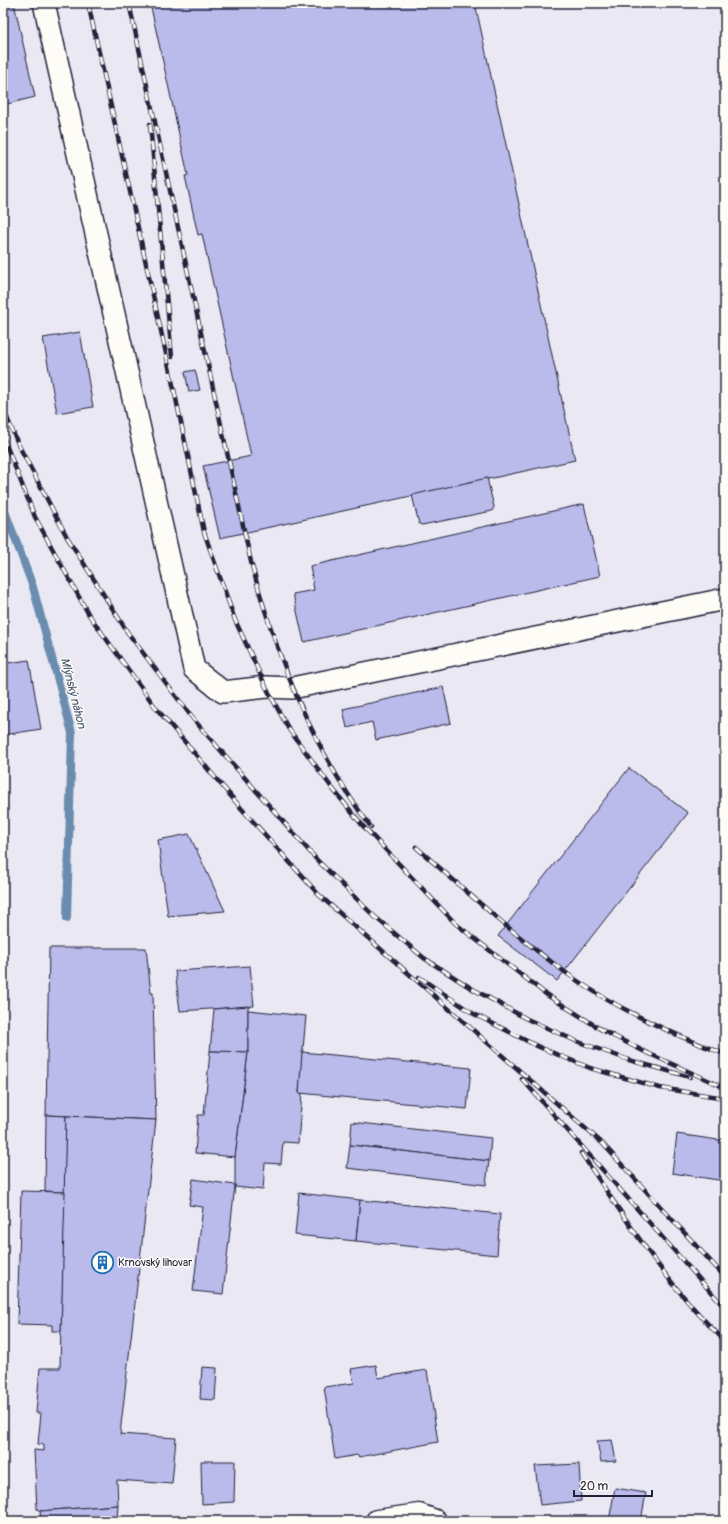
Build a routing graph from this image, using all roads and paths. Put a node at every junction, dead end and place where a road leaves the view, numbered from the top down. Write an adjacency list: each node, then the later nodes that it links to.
1 (44, 3): 2 (street)
2 (725, 599)
3 (377, 1521): 4 (main road)
4 (435, 1521)

